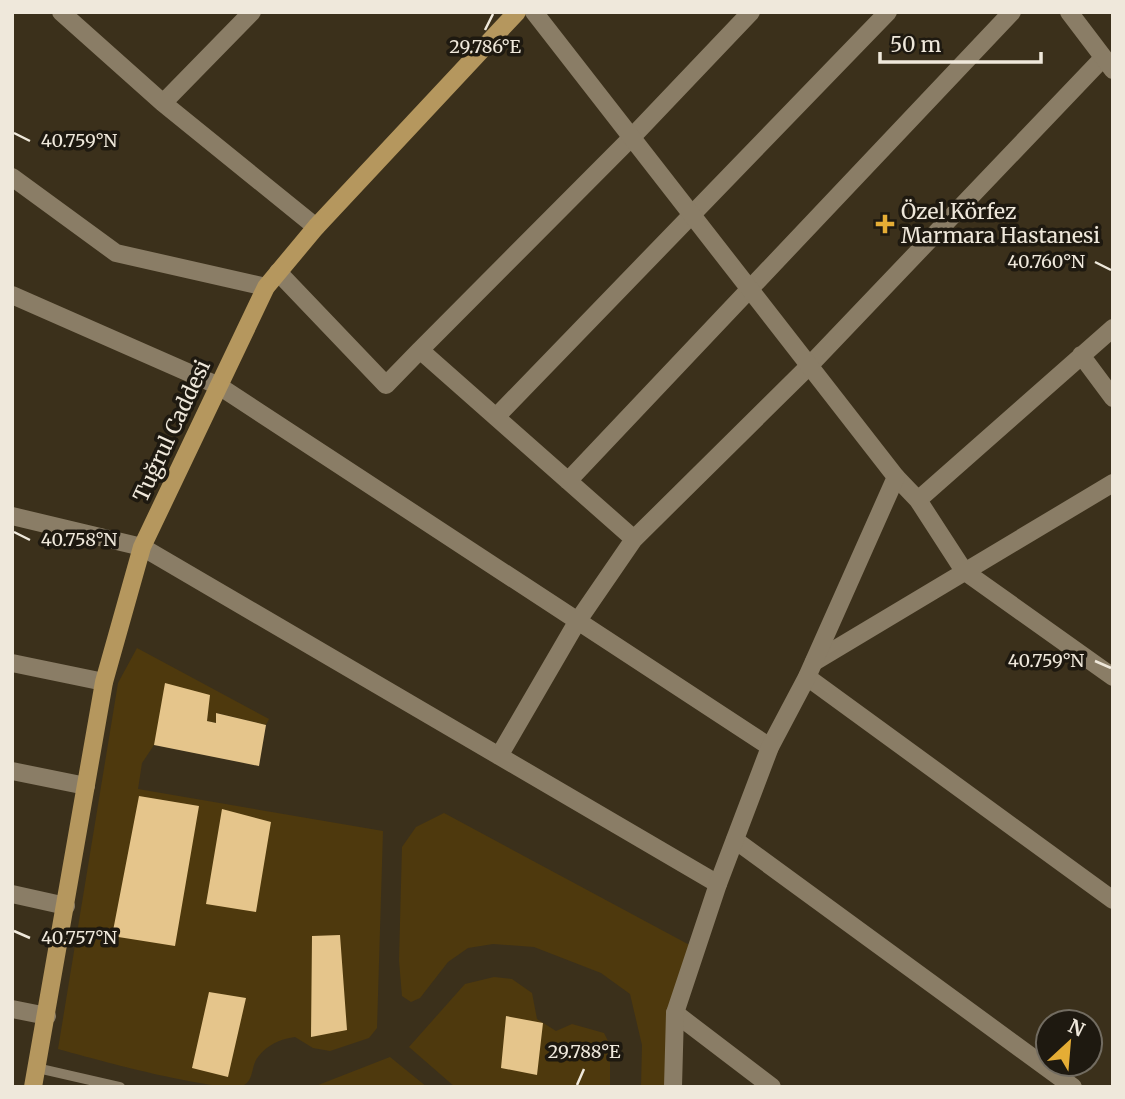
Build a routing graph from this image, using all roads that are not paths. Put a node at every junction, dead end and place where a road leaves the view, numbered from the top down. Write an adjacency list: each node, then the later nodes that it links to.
1 (61, 12): 10 (street)
2 (252, 12): 10 (street)
3 (517, 12): 14 (main road, Tuğrul Caddesi)
4 (534, 12): 11 (street)
5 (751, 12): 11 (street)
6 (888, 12): 13 (street)
7 (1012, 12): 17 (street)
8 (1069, 12): 9 (street)
9 (1108, 64): 22 (street)
10 (163, 103): 14 (street)
11 (632, 137): 13 (street); 20 (street)
12 (12, 177): 16 (street)
13 (692, 214): 17 (street); 25 (street)
14 (316, 227): 15 (main road, Tuğrul Caddesi)
15 (278, 272): 16 (main road, Tuğrul Caddesi); 20 (street)
16 (266, 287): 23 (main road, Tuğrul Caddesi)
17 (749, 289): 22 (street); 27 (street)
18 (12, 295): 23 (street)
19 (1113, 328): 21 (street)
20 (420, 350): 25 (street)
21 (1081, 355): 24 (street); 29 (street)
22 (809, 366): 26 (street); 31 (street)
23 (219, 386): 32 (main road, Tuğrul Caddesi); 34 (street)
24 (1113, 398)
25 (496, 417): 27 (street)
26 (896, 477): 29 (street); 36 (street)
27 (568, 481): 31 (street)
28 (1113, 483): 33 (street)
29 (918, 500): 33 (street)
30 (12, 516): 32 (street)
31 (634, 539): 34 (street)
32 (142, 547): 38 (main road, Tuğrul Caddesi); 40 (street)
33 (964, 571): 36 (street); 37 (street)
34 (578, 622): 39 (street); 40 (street)
35 (12, 663): 38 (street)
36 (811, 669): 39 (street); 46 (street)
37 (1113, 677)
38 (104, 682): 42 (main road, Tuğrul Caddesi)
39 (770, 747): 43 (street)
40 (499, 756): 44 (street)
41 (12, 771): 42 (street)
42 (86, 786): 47 (main road, Tuğrul Caddesi)
43 (735, 840): 44 (street); 56 (street)
44 (718, 884): 49 (street)
45 (12, 894): 47 (street)
46 (1113, 900)
47 (66, 906): 50 (main road, Tuğrul Caddesi)
48 (12, 1009): 50 (street)
49 (675, 1013): 54 (street); 55 (street)
50 (47, 1016): 51 (main road, Tuğrul Caddesi)
51 (37, 1068): 52 (main road, Tuğrul Caddesi); 53 (lane)
52 (33, 1087)
53 (120, 1087)
54 (673, 1087)
55 (772, 1087)
56 (1073, 1087)

